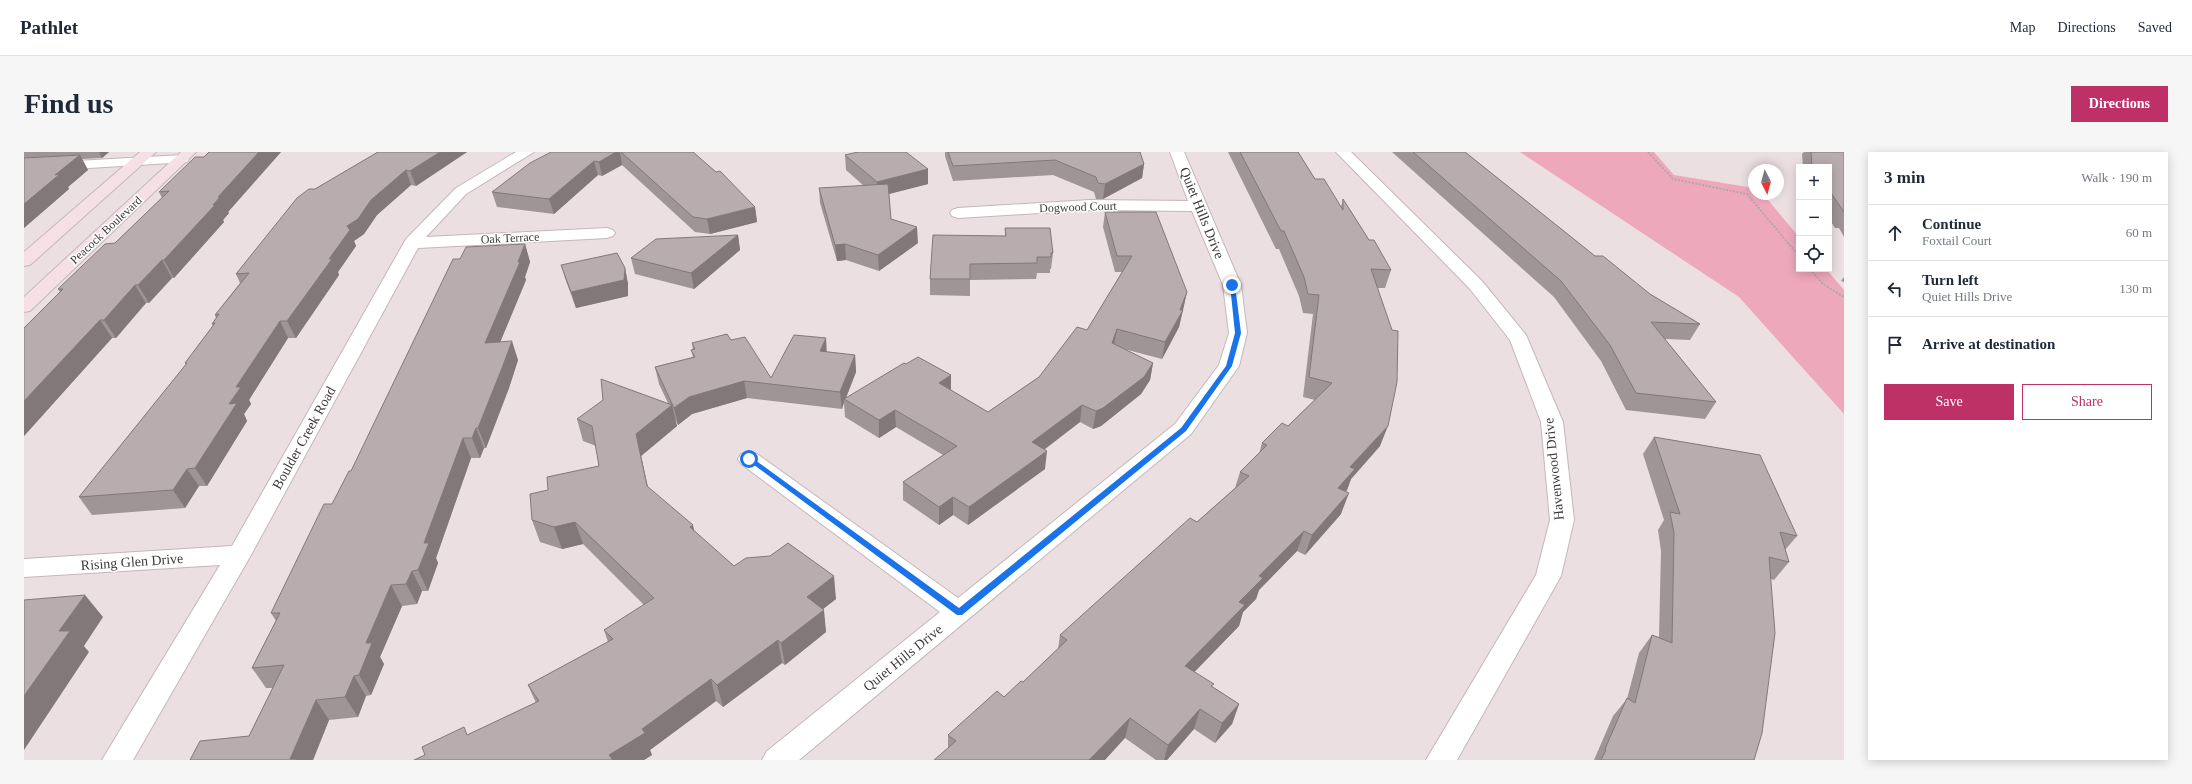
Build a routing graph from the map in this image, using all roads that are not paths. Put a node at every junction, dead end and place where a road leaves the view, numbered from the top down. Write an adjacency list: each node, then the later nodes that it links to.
1 (527, 152): 10 (street, Boulder Creek Road)
2 (1177, 152): 7 (street, Quiet Hills Drive)
3 (1343, 152): 19 (street, Havenwood Drive)
4 (185, 155): 5 (street); 12 (street, Peacock Boulevard)
5 (144, 157): 6 (street); 11 (street)
6 (24, 168)
7 (1198, 206): 8 (street, Dogwood Court); 16 (street, Quiet Hills Drive)
8 (958, 212)
9 (607, 233): 10 (street, Oak Terrace)
10 (412, 243): 14 (street, Boulder Creek Road)
11 (24, 261)
12 (24, 307)
13 (749, 459): 16 (street)
14 (239, 555): 15 (street, Rising Glen Drive); 17 (street, Boulder Creek Road)
15 (24, 568)
16 (959, 612): 18 (street, Quiet Hills Drive)
17 (117, 760)
18 (777, 760)
19 (1441, 760)

